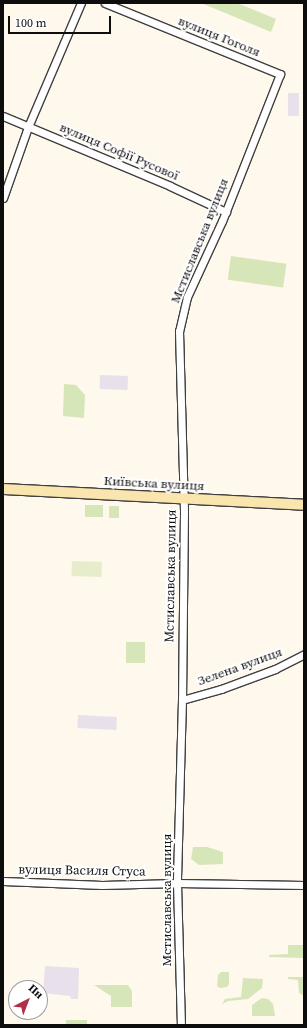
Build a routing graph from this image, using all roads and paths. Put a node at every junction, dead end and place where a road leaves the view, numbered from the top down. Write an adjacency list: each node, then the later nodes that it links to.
1 (81, 3): 5 (street)
2 (105, 3): 3 (street, вулиця Гоголя)
3 (280, 74): 7 (street, Мстиславська вулиця)
4 (3, 116): 5 (street, вулиця Софії Русової)
5 (28, 127): 6 (street); 7 (street, вулиця Софії Русової)
6 (3, 198)
7 (226, 212): 9 (street, Мстиславська вулиця)
8 (3, 490): 9 (main road, Київська вулиця)
9 (184, 499): 10 (main road, Київська вулиця); 12 (street, Мстиславська вулиця)
10 (304, 505)
11 (304, 654): 12 (street, Зелена вулиця)
12 (182, 700): 14 (street, Мстиславська вулиця)
13 (3, 881): 14 (street, вулиця Василя Стуса)
14 (177, 883): 15 (street, вулиця Василя Стуса); 16 (street, Мстиславська вулиця)
15 (304, 885)
16 (181, 1025)

